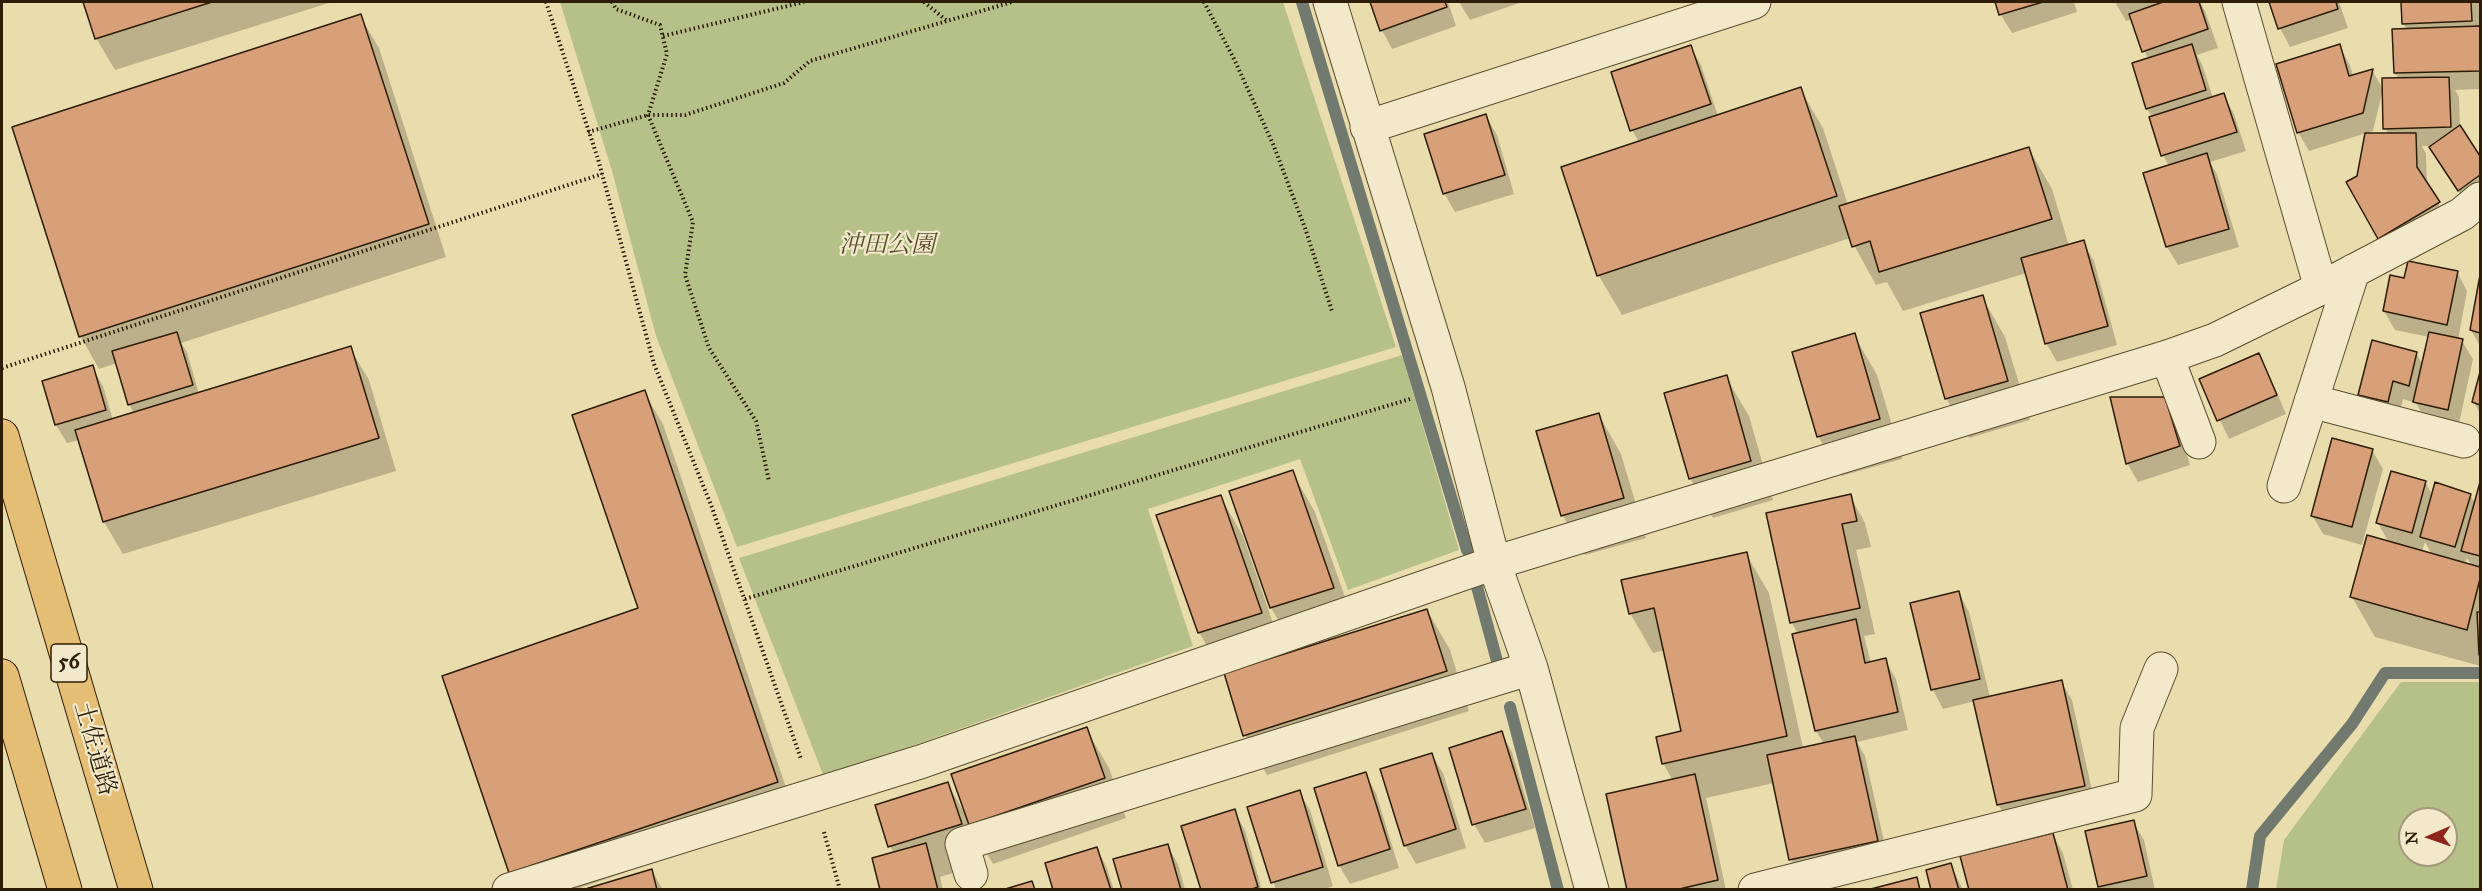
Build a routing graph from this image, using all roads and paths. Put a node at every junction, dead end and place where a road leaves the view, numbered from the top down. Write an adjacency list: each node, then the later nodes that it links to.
1 (546, 2): 14 (path)
2 (612, 2): 11 (path)
3 (804, 2): 11 (path)
4 (924, 2): 10 (path)
5 (1012, 2): 10 (path)
6 (1204, 2): 19 (path)
7 (1330, 2): 13 (street)
8 (1754, 2): 13 (street)
9 (2239, 2): 18 (street)
10 (947, 21): 12 (path)
11 (663, 36): 12 (path)
12 (648, 115): 14 (path); 27 (path)
13 (1367, 128): 29 (street)
14 (588, 132): 15 (path)
15 (602, 174): 21 (path); 30 (path)
16 (2481, 199): 17 (street)
17 (2353, 271): 18 (street); 23 (street)
18 (2321, 288): 20 (street)
19 (1332, 311)
20 (2168, 357): 26 (street); 29 (street)
21 (2, 368)
22 (1416, 397): 30 (path)
23 (2311, 402): 25 (street); 28 (street)
24 (2, 436): 37 (highway, 土佐道路 / 56)
25 (2464, 441)
26 (2199, 442)
27 (769, 481)
28 (2284, 486)
29 (1494, 563): 31 (street); 34 (street)
30 (745, 599): 34 (path)
31 (1531, 668): 35 (street); 40 (street)
32 (2161, 669): 41 (street)
33 (2, 676): 36 (highway)
34 (814, 797): 38 (street); 39 (path)
35 (971, 874)
36 (64, 890)
37 (136, 890)
38 (510, 890)
39 (840, 890)
40 (1592, 890)
41 (1755, 890)

